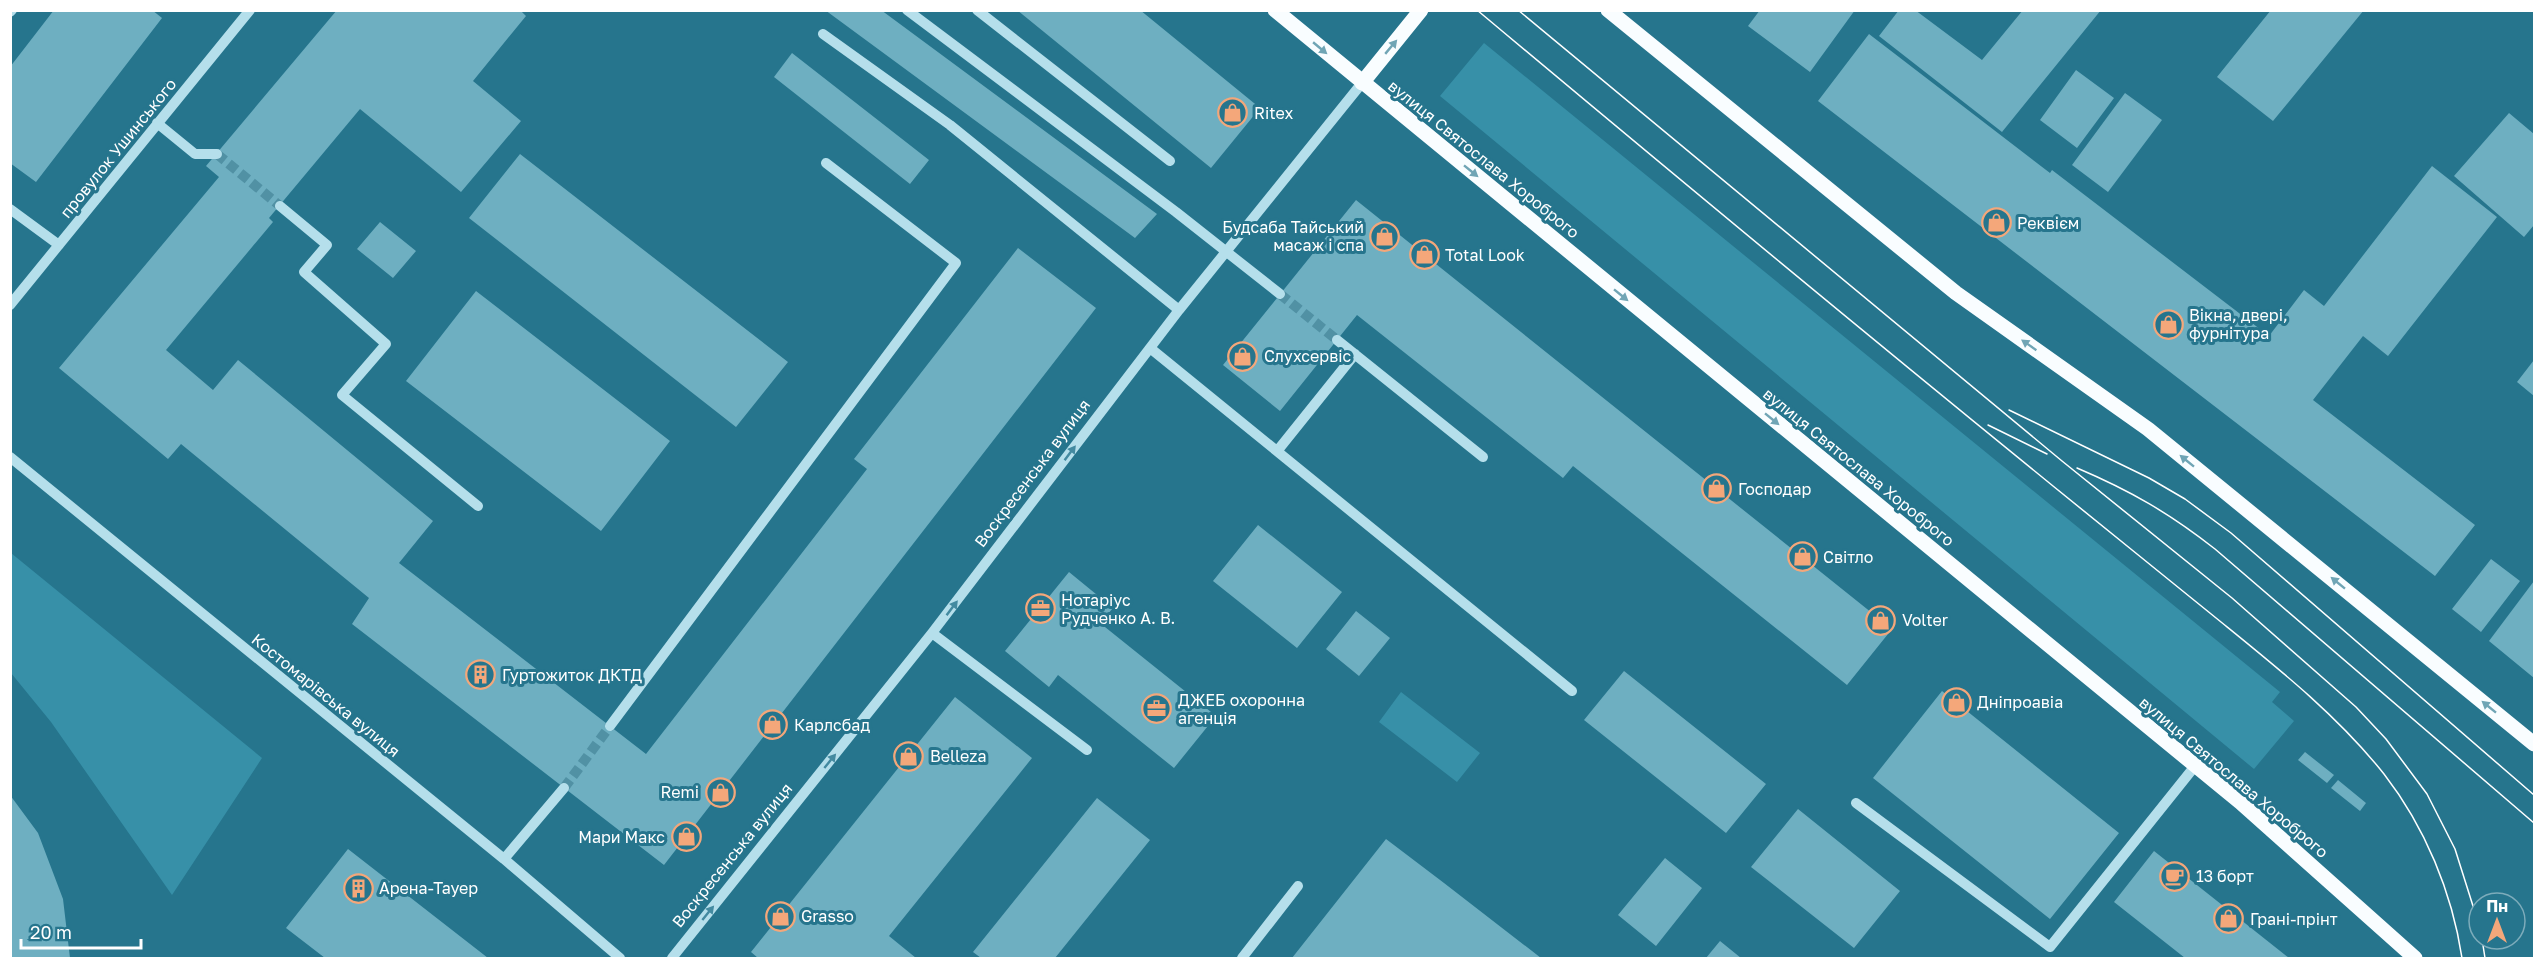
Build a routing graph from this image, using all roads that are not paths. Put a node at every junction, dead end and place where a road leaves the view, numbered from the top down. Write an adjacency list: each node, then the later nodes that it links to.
1 (250, 10): 9 (street, провулок Ушинського)
2 (907, 10): 16 (street)
3 (977, 10): 11 (street)
4 (1275, 10): 8 (main road, вулиця Святослава Хороброго, one-way to 8)
5 (1421, 10): 8 (main road, Воскресенська вулиця, one-way to 5)
6 (1608, 10): 30 (main road, one-way to 6)
7 (823, 34): 19 (street)
8 (1362, 82): 16 (street, Воскресенська вулиця); 32 (main road, вулиця Святослава Хороброго, one-way to 32)
9 (157, 123): 10 (street); 15 (street, провулок Ушинського)
10 (217, 154)
11 (1170, 161)
12 (826, 163): 29 (street)
13 (280, 206): 26 (street)
14 (10, 209): 15 (street)
15 (59, 245): 18 (street, провулок Ушинського)
16 (1225, 251): 17 (street); 19 (street, Воскресенська вулиця)
17 (1280, 294)
18 (10, 305)
19 (1179, 310): 21 (street, Воскресенська вулиця)
20 (1337, 340): 22 (street)
21 (1150, 348): 23 (street); 27 (street, Воскресенська вулиця, one-way to 21)
22 (1355, 354): 23 (street); 25 (street)
23 (1278, 450): 28 (street)
24 (10, 457): 35 (street, Костомарівська вулиця)
25 (1483, 457)
26 (478, 506)
27 (932, 633): 31 (street); 38 (street, Воскресенська вулиця, one-way to 27)
28 (1572, 691)
29 (610, 726)
30 (2535, 744)
31 (1087, 750)
32 (2194, 766): 34 (street); 40 (main road, вулиця Святослава Хороброго)
33 (564, 788): 35 (street)
34 (1856, 803)
35 (504, 859): 37 (street, Костомарівська вулиця)
36 (1298, 886): 39 (street)
37 (620, 958)
38 (672, 958)
39 (1242, 958)
40 (2415, 958)

